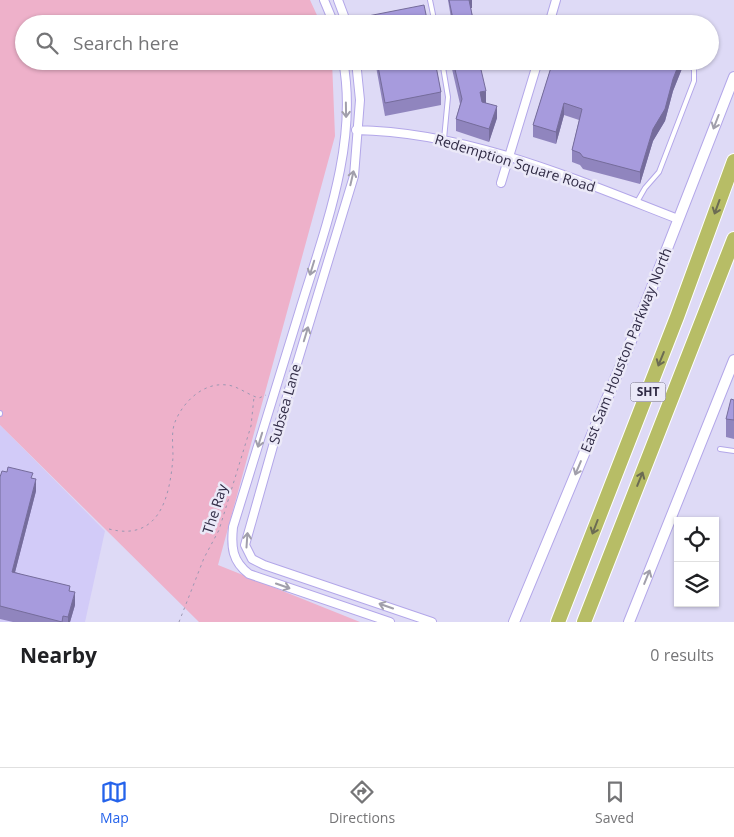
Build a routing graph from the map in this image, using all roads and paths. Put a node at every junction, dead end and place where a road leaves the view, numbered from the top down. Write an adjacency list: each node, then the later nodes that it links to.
1 (324, 0): 5 (street)
2 (338, 0): 6 (street)
3 (430, 0): 7 (lane)
4 (556, 0): 8 (street)
5 (330, 15)
6 (344, 15)
7 (433, 15)
8 (552, 15)
9 (343, 70): 15 (street, Subsea Lane, one-way to 15)
10 (357, 70): 16 (street, Subsea Lane)
11 (444, 70): 17 (lane)
12 (535, 70): 18 (street)
13 (694, 70): 21 (lane)
14 (734, 77): 22 (main road, East Sam Houston Parkway North, one-way to 22)
15 (346, 130): 16 (street, Redemption Square Road); 27 (street, Subsea Lane, one-way to 27)
16 (359, 130): 17 (street, Redemption Square Road); 34 (street, Subsea Lane, one-way to 16)
17 (444, 139): 18 (street, Redemption Square Road)
18 (509, 158): 20 (street); 21 (street, Redemption Square Road)
19 (734, 161): 36 (highway, SHT, one-way to 36)
20 (501, 183)
21 (637, 203): 22 (street, Redemption Square Road)
22 (678, 219): 35 (main road, East Sam Houston Parkway North, one-way to 35)
23 (734, 239): 25 (highway, SHT)
24 (734, 257): 25 (highway)
25 (706, 315): 37 (highway, SHT, one-way to 25)
26 (734, 360): 38 (main road, one-way to 26)
27 (276, 388): 28 (path); 33 (street, Subsea Lane, one-way to 33)
28 (254, 397): 31 (path); 32 (path, The Ray)
29 (720, 448): 30 (lane)
30 (734, 451)
31 (109, 529)
32 (180, 622)
33 (390, 622)
34 (432, 622)
35 (514, 622)
36 (558, 622)
37 (584, 622)
38 (629, 622)

